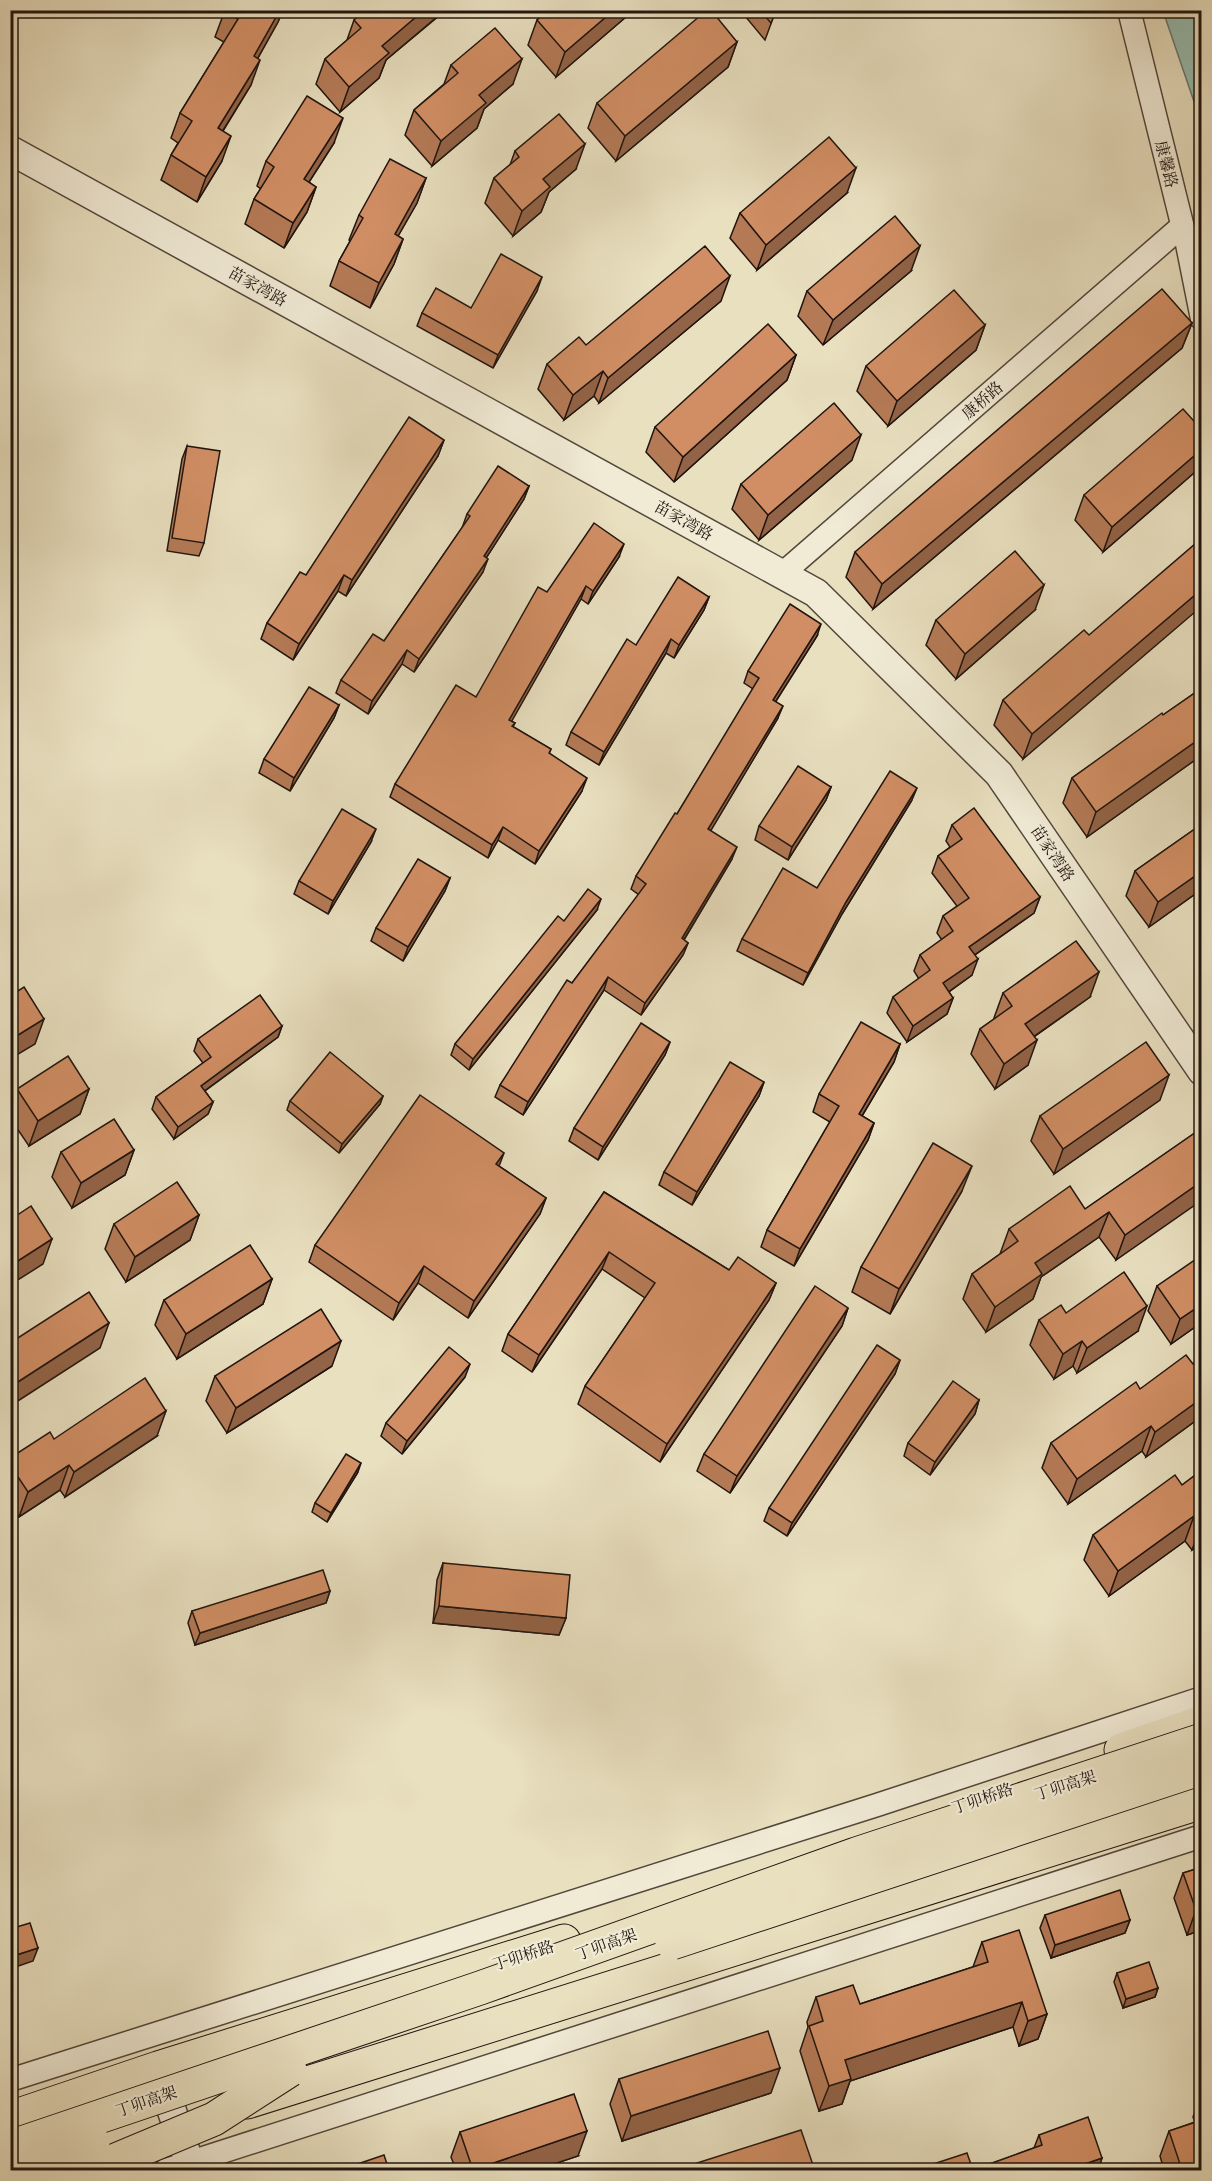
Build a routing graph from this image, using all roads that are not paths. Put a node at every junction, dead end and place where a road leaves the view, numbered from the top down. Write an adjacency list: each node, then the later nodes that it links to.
1 (1129, 10): 3 (street, 康馨路)
2 (10, 150): 5 (street, 苗家湾路)
3 (1182, 226): 4 (street, 康馨路); 5 (street, 康桥路)
4 (1202, 319)
5 (782, 574): 6 (street, 苗家湾路)
6 (1202, 1071)
7 (1202, 1698): 15 (street)
8 (1202, 1722): 13 (main road, 丁卯桥路)
9 (1202, 1740): 18 (main road, 丁卯高架, bridge)
10 (1202, 1768): 14 (main road, 丁卯高架, bridge)
11 (1202, 1802): 17 (main road)
12 (1202, 1836): 19 (street)
13 (158, 2068): 16 (main road, 丁卯桥路); 17 (street)
14 (290, 2070): 20 (main road, 丁卯高架, bridge); 22 (main road, bridge)
15 (10, 2080)
16 (10, 2118)
17 (178, 2124): 19 (street); 21 (main road)
18 (10, 2147)
19 (183, 2168)
20 (16, 2170)
21 (47, 2170)
22 (92, 2170)

